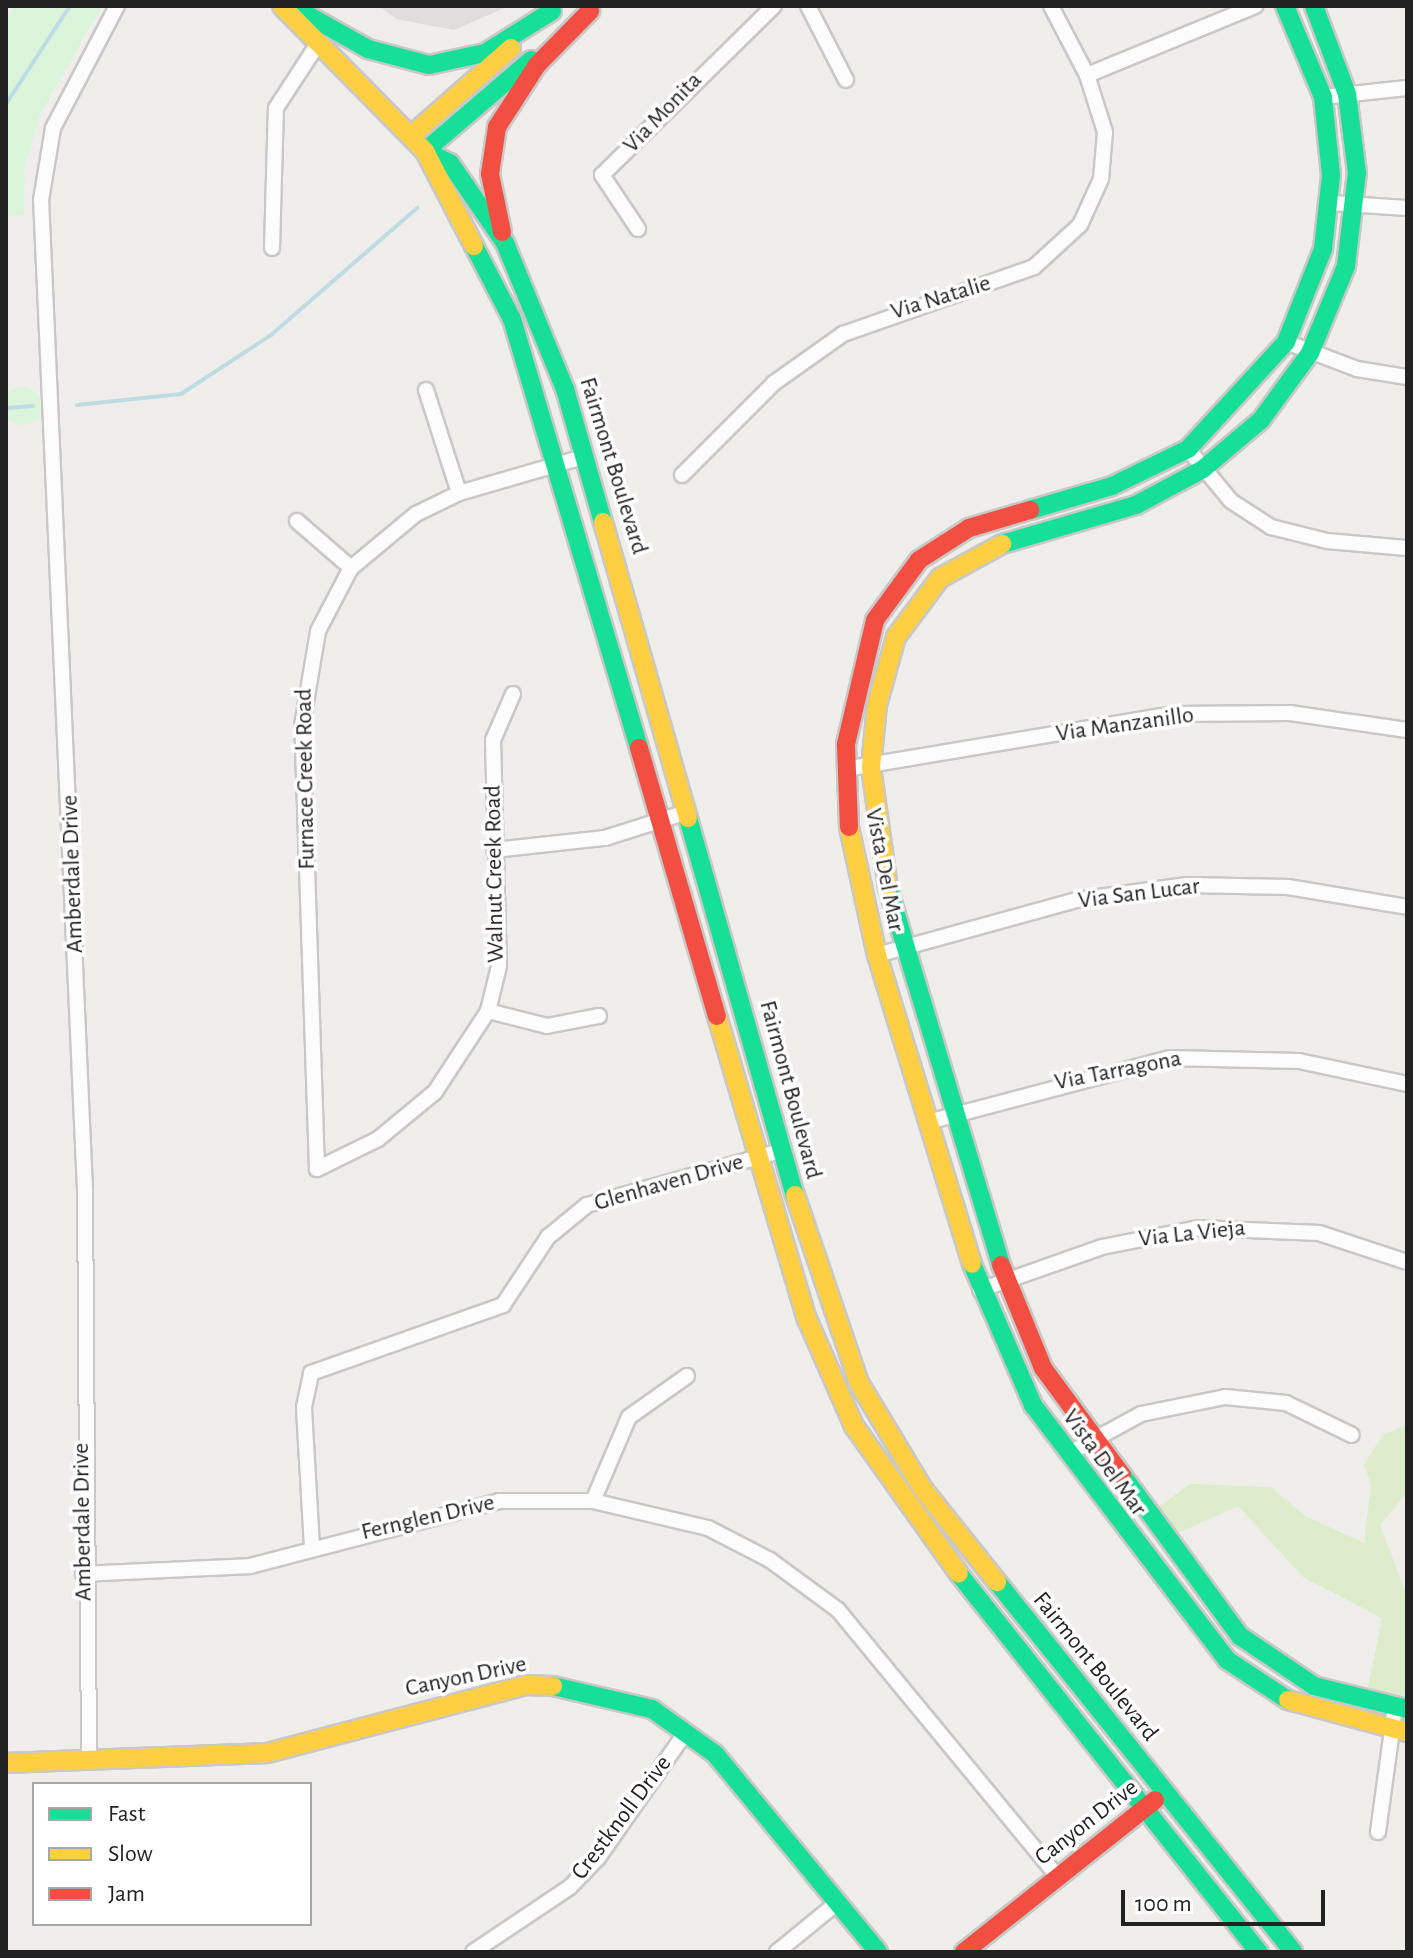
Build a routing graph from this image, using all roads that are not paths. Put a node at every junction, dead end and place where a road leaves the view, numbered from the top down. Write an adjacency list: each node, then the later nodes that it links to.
1 (117, 6): 66 (street, Amberdale Drive)
2 (282, 6): 12 (street, Fairmont Boulevard)
3 (291, 6): 10 (street)
4 (774, 6): 23 (street, Via Monita)
5 (808, 6): 14 (street)
6 (1051, 6): 13 (street)
7 (1255, 6): 13 (street)
8 (1285, 6): 17 (street, Vista Del Mar)
9 (1314, 6): 16 (street, Vista Del Mar)
10 (554, 8): 18 (street)
11 (592, 8): 19 (street); 24 (street)
12 (319, 42): 18 (street, Fairmont Boulevard); 25 (street)
13 (1087, 75): 34 (street, Via Natalie)
14 (846, 80)
15 (1407, 88): 16 (street)
16 (1347, 94): 17 (street); 21 (street, Vista Del Mar)
17 (1323, 97): 20 (street, Vista Del Mar)
18 (412, 135): 19 (street, Fairmont Boulevard)
19 (425, 151): 24 (street, Fairmont Boulevard); 32 (street, Fairmont Boulevard)
20 (1330, 203): 21 (street); 26 (street, Vista Del Mar)
21 (1356, 204): 22 (street); 27 (street, Vista Del Mar)
22 (1407, 208)
23 (638, 229)
24 (505, 243): 31 (street, Fairmont Boulevard)
25 (272, 248)
26 (1286, 342): 27 (street); 30 (street, Vista Del Mar)
27 (1310, 353): 28 (street); 33 (street, Vista Del Mar)
28 (1407, 377)
29 (426, 390): 35 (street)
30 (1188, 449): 33 (street); 42 (street, Vista Del Mar)
31 (586, 456): 32 (street, Furnace Creek Road); 43 (street, Fairmont Boulevard)
32 (559, 464): 35 (street, Furnace Creek Road); 44 (street, Fairmont Boulevard)
33 (1203, 469): 37 (street); 41 (street, Vista Del Mar)
34 (682, 475)
35 (459, 493): 38 (street, Furnace Creek Road)
36 (297, 521): 38 (street)
37 (1407, 548)
38 (351, 568): 56 (street, Furnace Creek Road)
39 (513, 694): 45 (street, Walnut Creek Road)
40 (1407, 730): 41 (street, Via Manzanillo)
41 (871, 767): 42 (street, Via Manzanillo); 47 (street, Vista Del Mar)
42 (845, 769): 48 (street, Vista Del Mar)
43 (687, 812): 44 (street); 54 (street, Fairmont Boulevard)
44 (661, 821): 45 (street); 55 (street, Fairmont Boulevard)
45 (494, 850): 49 (street, Walnut Creek Road)
46 (1407, 907): 47 (street, Via San Lucar)
47 (904, 947): 48 (street, Via San Lucar); 52 (street, Vista Del Mar)
48 (877, 955): 53 (street, Vista Del Mar)
49 (488, 1011): 50 (street); 56 (street, Walnut Creek Road)
50 (599, 1016)
51 (1407, 1084): 52 (street, Via Tarragona)
52 (952, 1114): 53 (street, Via Tarragona); 58 (street, Vista Del Mar)
53 (928, 1122): 59 (street, Vista Del Mar)
54 (781, 1151): 55 (street, Glenhaven Drive); 72 (street, Fairmont Boulevard)
55 (758, 1157): 65 (street, Glenhaven Drive); 73 (street, Fairmont Boulevard)
56 (317, 1169)
57 (1407, 1262): 58 (street, Via La Vieja)
58 (1004, 1282): 59 (street, Via La Vieja); 62 (street, Vista Del Mar)
59 (980, 1290): 63 (street, Vista Del Mar)
60 (687, 1376): 64 (street)
61 (1352, 1435): 62 (street)
62 (1089, 1440): 63 (street); 67 (street, Vista Del Mar)
63 (1068, 1454): 69 (street, Vista Del Mar)
64 (593, 1501): 65 (street, Fernglen Drive); 75 (street, Fernglen Drive)
65 (312, 1547): 66 (street, Fernglen Drive)
66 (83, 1574): 70 (street, Amberdale Drive)
67 (1401, 1708): 69 (street)
68 (686, 1732): 70 (street, Canyon Drive); 76 (street, Canyon Drive); 77 (street, Crestknoll Drive)
69 (1400, 1732): 74 (street)
70 (89, 1760): 71 (street, Canyon Drive)
71 (6, 1763)
72 (1164, 1793): 73 (street, Canyon Drive); 82 (street, Fairmont Boulevard)
73 (1145, 1807): 75 (street, Canyon Drive); 81 (street, Fairmont Boulevard)
74 (1378, 1832)
75 (1057, 1876): 80 (street, Canyon Drive)
76 (838, 1902): 78 (street); 79 (street, Canyon Drive)
77 (473, 1952)
78 (777, 1952)
79 (878, 1952)
80 (964, 1952)
81 (1259, 1952)
82 (1293, 1952)

